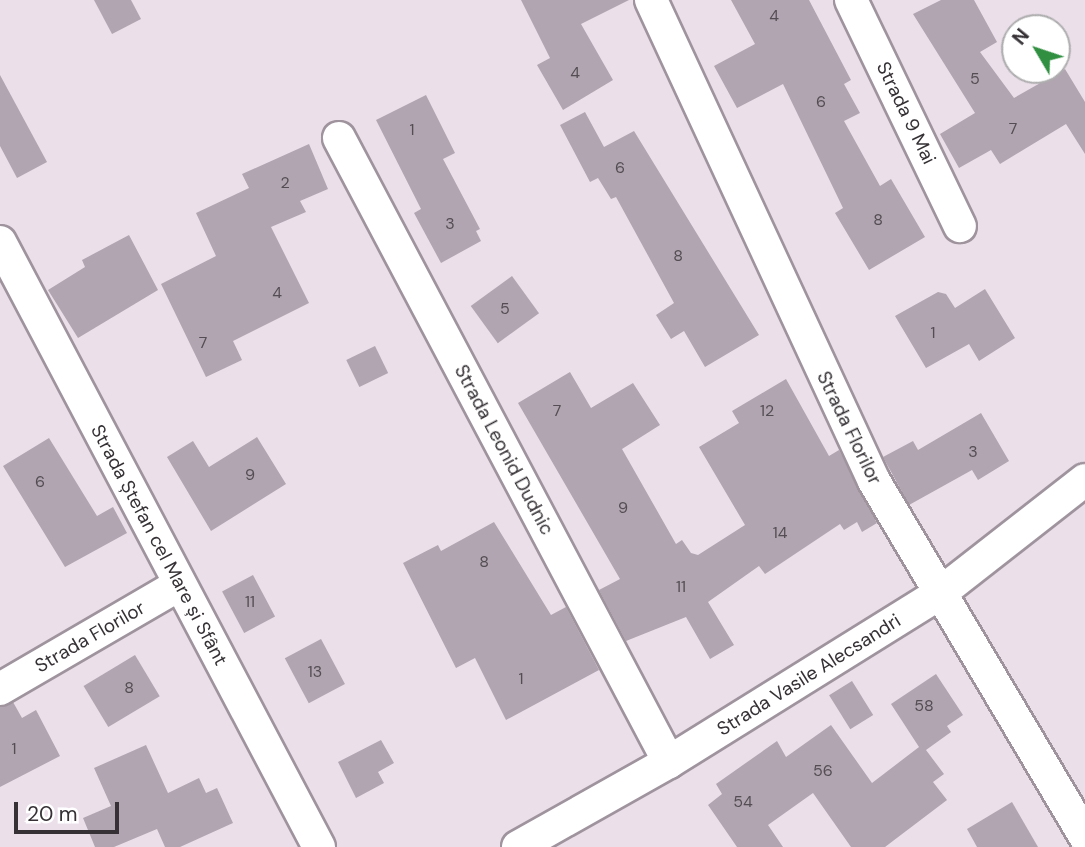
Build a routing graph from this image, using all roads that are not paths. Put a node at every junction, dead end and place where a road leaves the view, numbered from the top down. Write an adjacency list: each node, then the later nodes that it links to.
1 (651, 0): 8 (street, Strada Florilor)
2 (851, 0): 4 (street, Strada 9 Mai)
3 (339, 138): 10 (street, Strada Leonid Dudnic)
4 (960, 226)
5 (0, 242): 7 (street, Strada Ștefan cel Mare și Sfânt)
6 (1085, 480): 8 (street, Strada Vasile Alecsandri)
7 (179, 585): 9 (street, Strada Florilor); 12 (street, Strada Ștefan cel Mare și Sfânt)
8 (939, 594): 10 (street, Strada Vasile Alecsandri); 11 (street, Strada Florilor)
9 (0, 688)
10 (669, 762): 13 (street, Strada Vasile Alecsandri)
11 (1085, 837)
12 (319, 847)
13 (518, 847)

